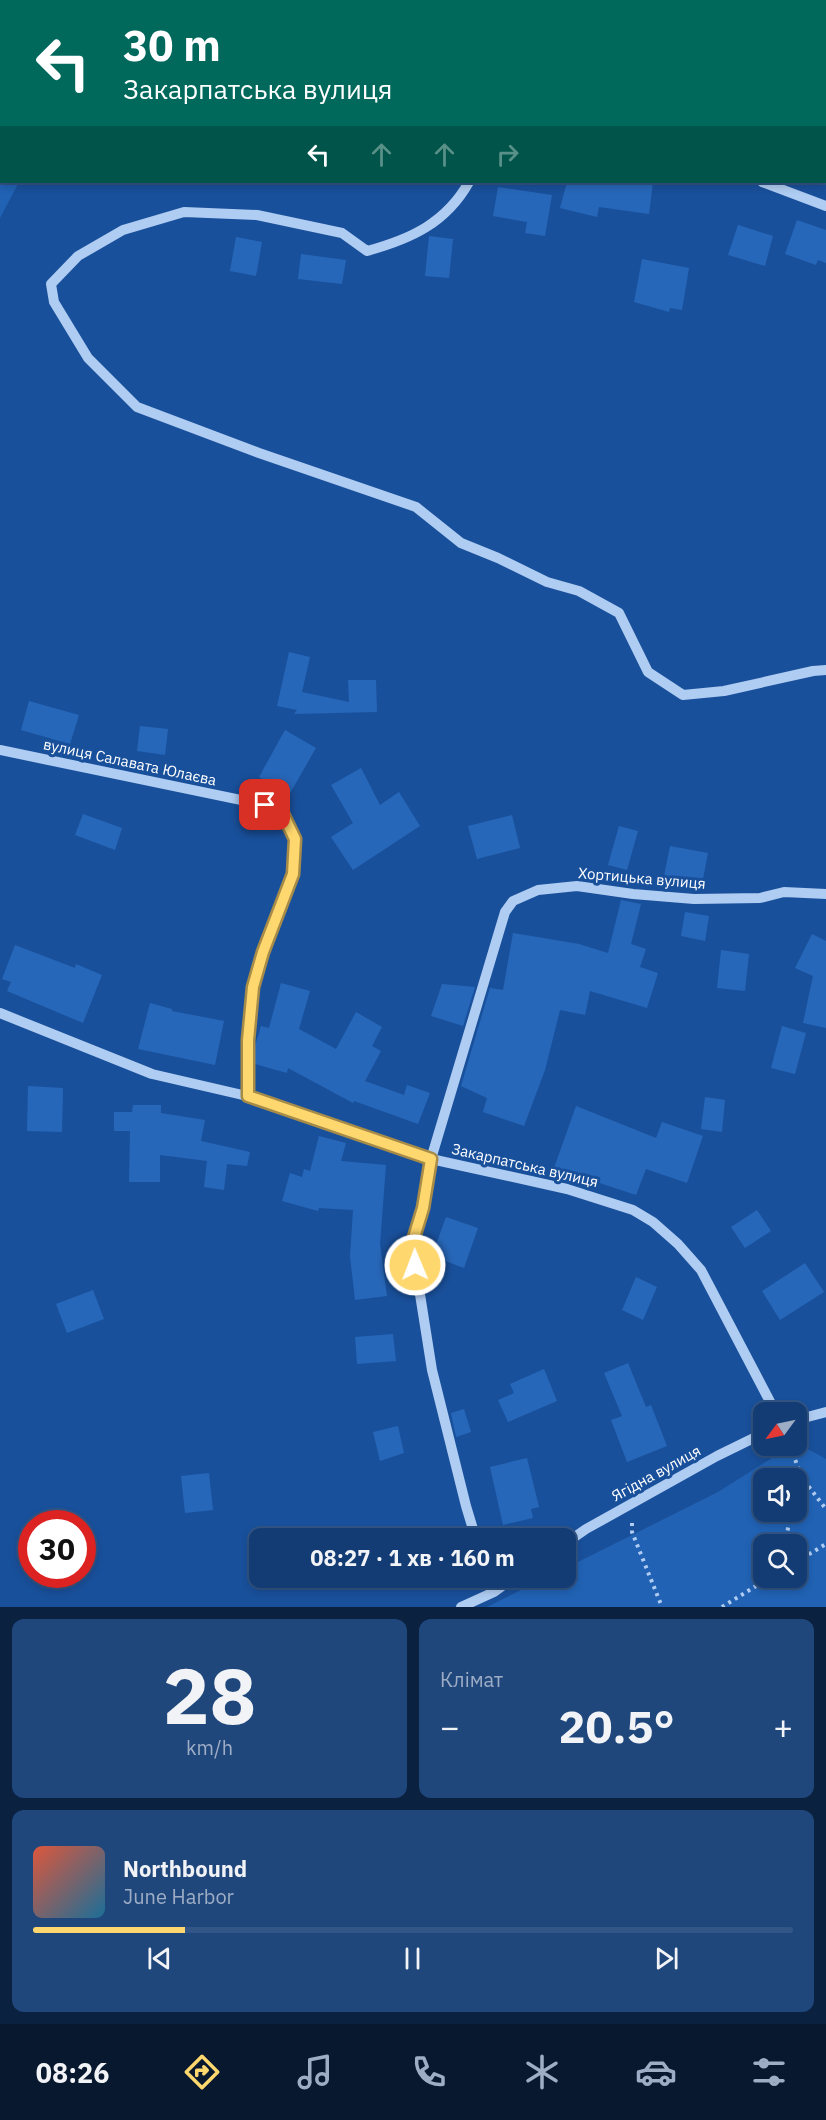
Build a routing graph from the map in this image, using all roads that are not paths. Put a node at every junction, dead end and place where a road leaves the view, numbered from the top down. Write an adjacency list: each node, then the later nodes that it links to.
1 (468, 183): 4 (street)
2 (765, 183): 3 (street)
3 (826, 206)
4 (826, 670)
5 (0, 750): 8 (street, вулиця Салавата Юлаєва)
6 (826, 894): 9 (street, Хортицька вулиця)
7 (0, 1013): 8 (street, Закарпатська вулиця)
8 (248, 1096): 9 (street, Закарпатська вулиця)
9 (431, 1159): 10 (street, Закарпатська вулиця); 14 (street, Хортицька вулиця)
10 (770, 1402)
11 (826, 1412): 12 (street)
12 (807, 1417)
13 (753, 1438): 15 (street, Ягідна вулиця)
14 (473, 1528)
15 (576, 1536)
16 (493, 1588): 18 (street)
17 (499, 1588): 18 (street)
18 (494, 1592): 19 (street)
19 (461, 1607)

